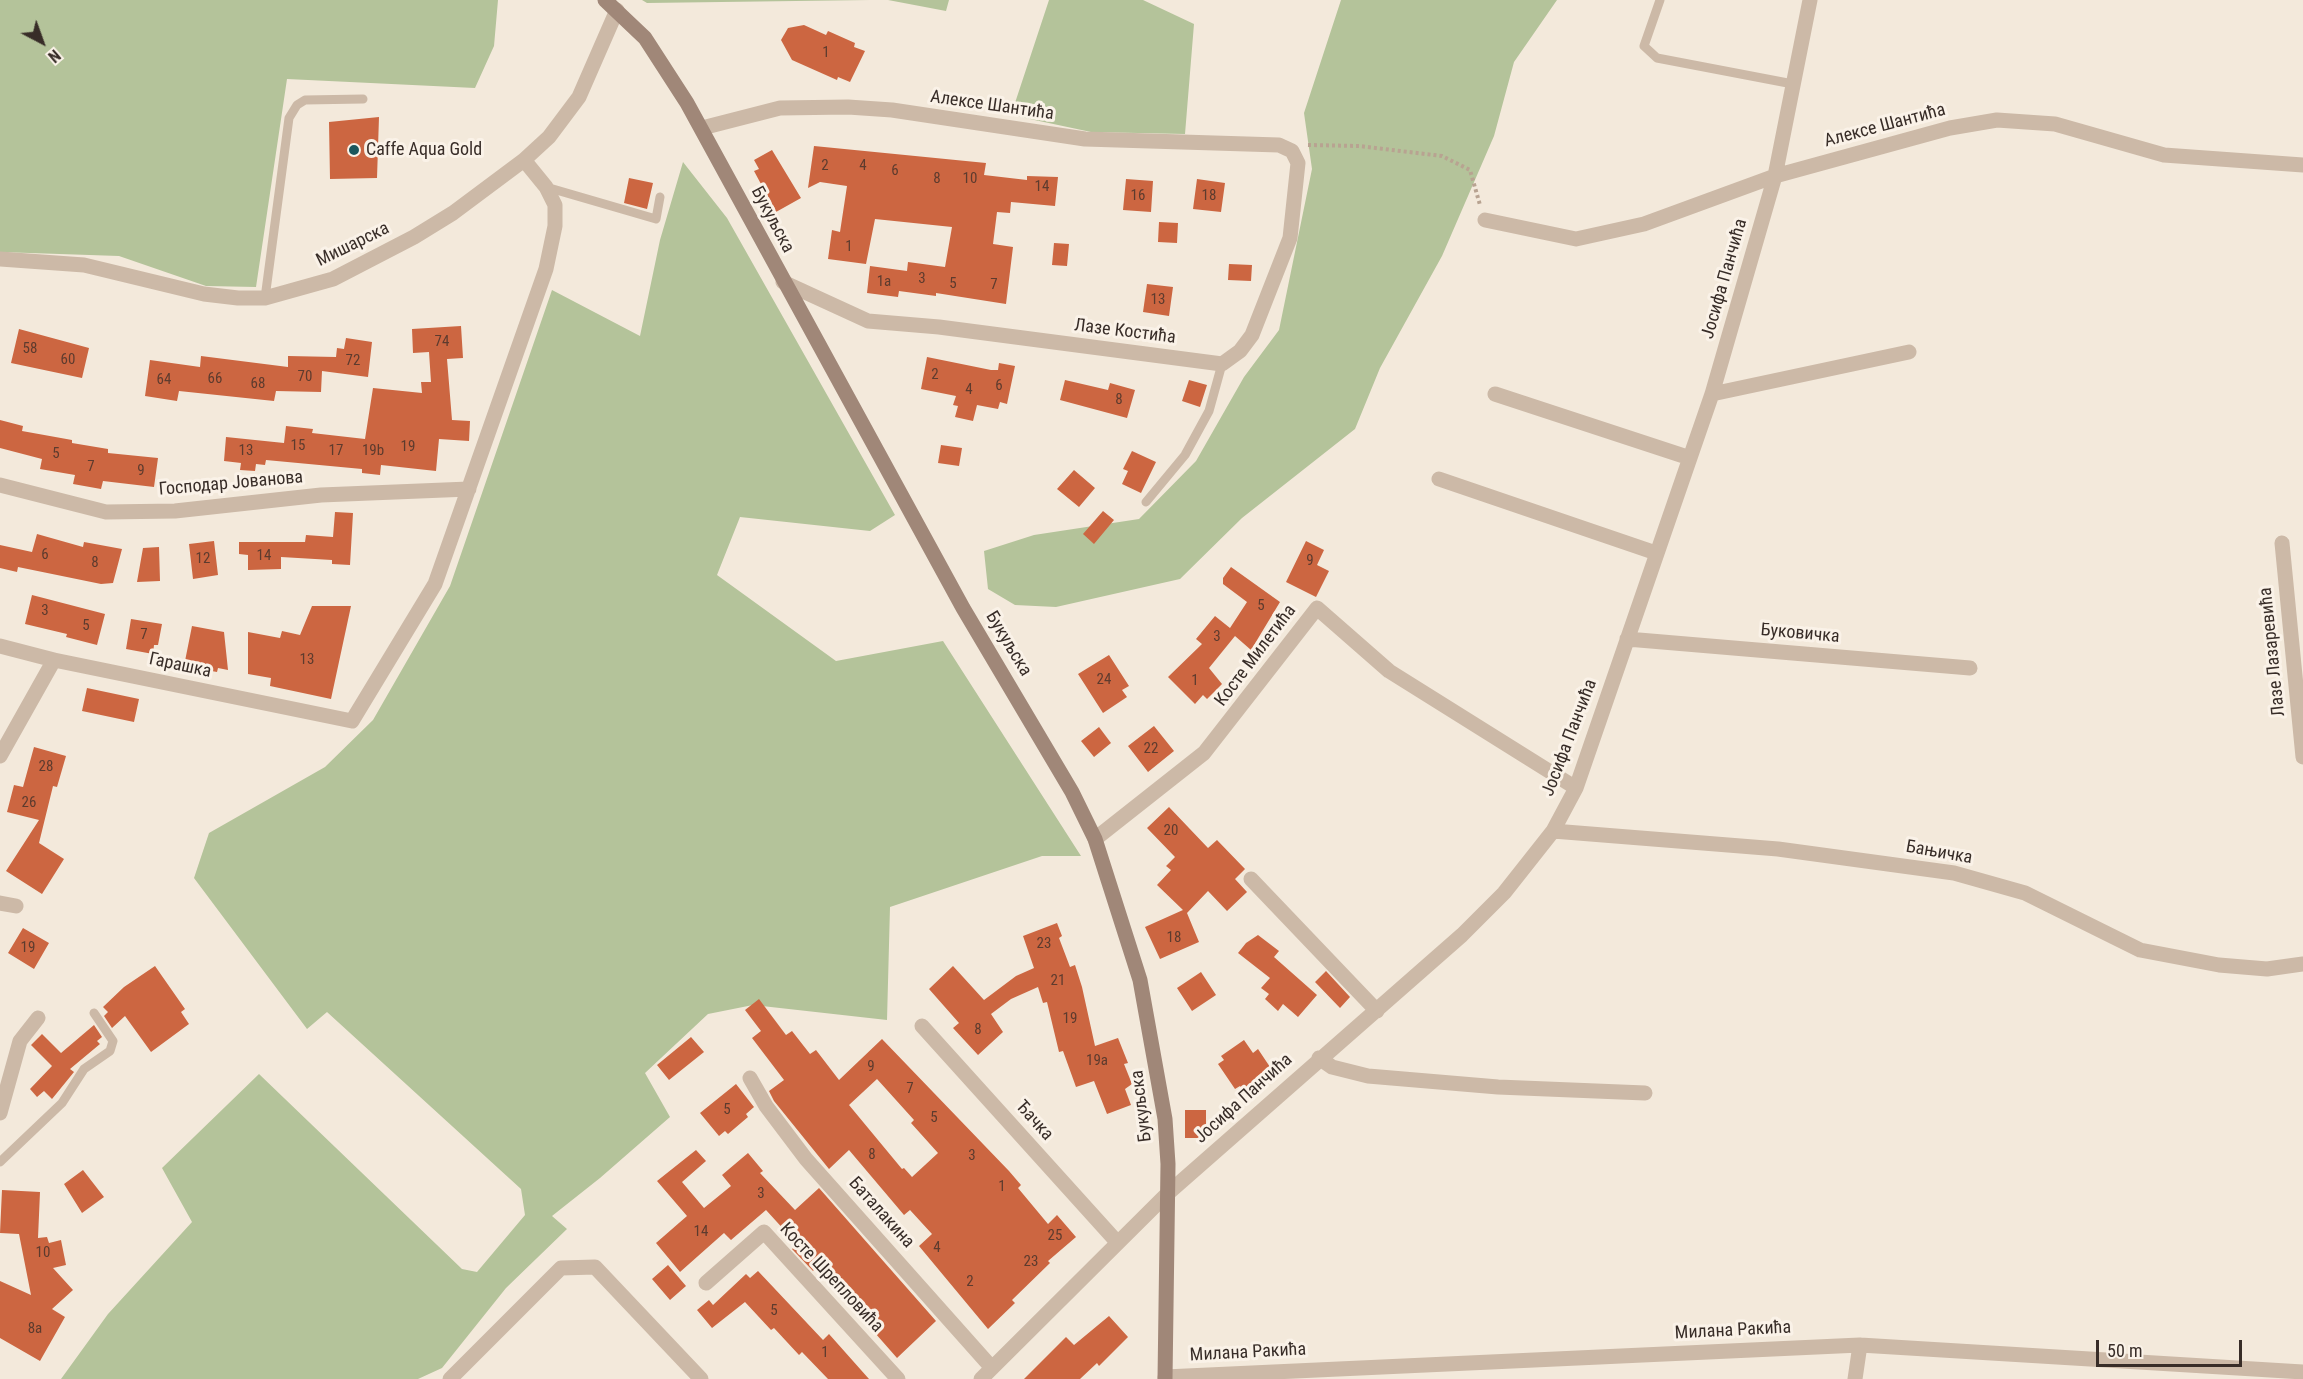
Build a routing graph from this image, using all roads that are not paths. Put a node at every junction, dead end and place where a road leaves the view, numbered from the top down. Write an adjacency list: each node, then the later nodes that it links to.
1 (1660, 0): 4 (lane)
2 (1810, 0): 4 (street, Јосифа Панчића)
3 (611, 5): 6 (main road, Букуљска); 7 (street, Мишарска)
4 (1793, 84): 9 (street, Јосифа Панчића)
5 (363, 99): 15 (lane)
6 (702, 128): 14 (main road, Букуљска); 17 (street, Алексе Шантића)
7 (524, 160): 10 (street); 15 (street, Мишарска)
8 (2303, 165): 9 (street, Алексе Шантића)
9 (1775, 176): 12 (street, Алексе Шантића); 19 (street, Јосифа Панчића)
10 (546, 187): 11 (lane); 23 (street)
11 (660, 197)
12 (1485, 220)
13 (0, 259): 15 (street, Мишарска)
14 (783, 282): 17 (street, Лазе Костића); 35 (main road, Букуљска)
15 (265, 298)
16 (1909, 352): 19 (street)
17 (1222, 364): 24 (lane)
18 (1495, 394): 20 (street)
19 (1712, 394): 20 (street, Јосифа Панчића)
20 (1690, 458): 26 (street, Јосифа Панчића)
21 (1440, 479): 26 (street)
22 (0, 485): 23 (street, Господар Јованова)
23 (469, 489): 29 (street, Гарашка)
24 (1146, 502)
25 (2282, 543): 32 (street, Лазе Лазаревића)
26 (1656, 553): 27 (street, Јосифа Панчића)
27 (1627, 639): 30 (street, Буковичка); 33 (street, Јосифа Панчића)
28 (0, 646): 29 (street, Гарашка)
29 (54, 660): 31 (street)
30 (1971, 668)
31 (0, 756)
32 (2303, 757)
33 (1576, 788): 34 (street, Јосифа Панчића); 35 (street, Косте Милетића)
34 (1553, 831): 39 (street, Бањичка); 40 (street, Јосифа Панчића)
35 (1095, 839): 49 (main road, Букуљска)
36 (1251, 879): 40 (street)
37 (0, 903): 38 (street)
38 (16, 906)
39 (2303, 964)
40 (1377, 1011): 44 (street, Јосифа Панчића)
41 (94, 1013): 48 (lane)
42 (38, 1018): 47 (street)
43 (922, 1026): 50 (street, Ђачка)
44 (1319, 1058): 46 (street); 49 (street, Јосифа Панчића)
45 (750, 1078): 54 (street, Баталакина)
46 (1645, 1093)
47 (0, 1113)
48 (0, 1162)
49 (1167, 1194): 50 (street, Јосифа Панчића); 55 (main road, Букуљска)
50 (1117, 1242): 54 (street, Јосифа Панчића)
51 (706, 1283): 58 (street, Косте Шрепловића)
52 (1860, 1345): 53 (street, Милана Ракића); 55 (street, Милана Ракића); 59 (street)
53 (2303, 1372)
54 (987, 1374)
55 (1165, 1378)
56 (450, 1379): 57 (street)
57 (701, 1379)
58 (898, 1379)
59 (1856, 1379)

